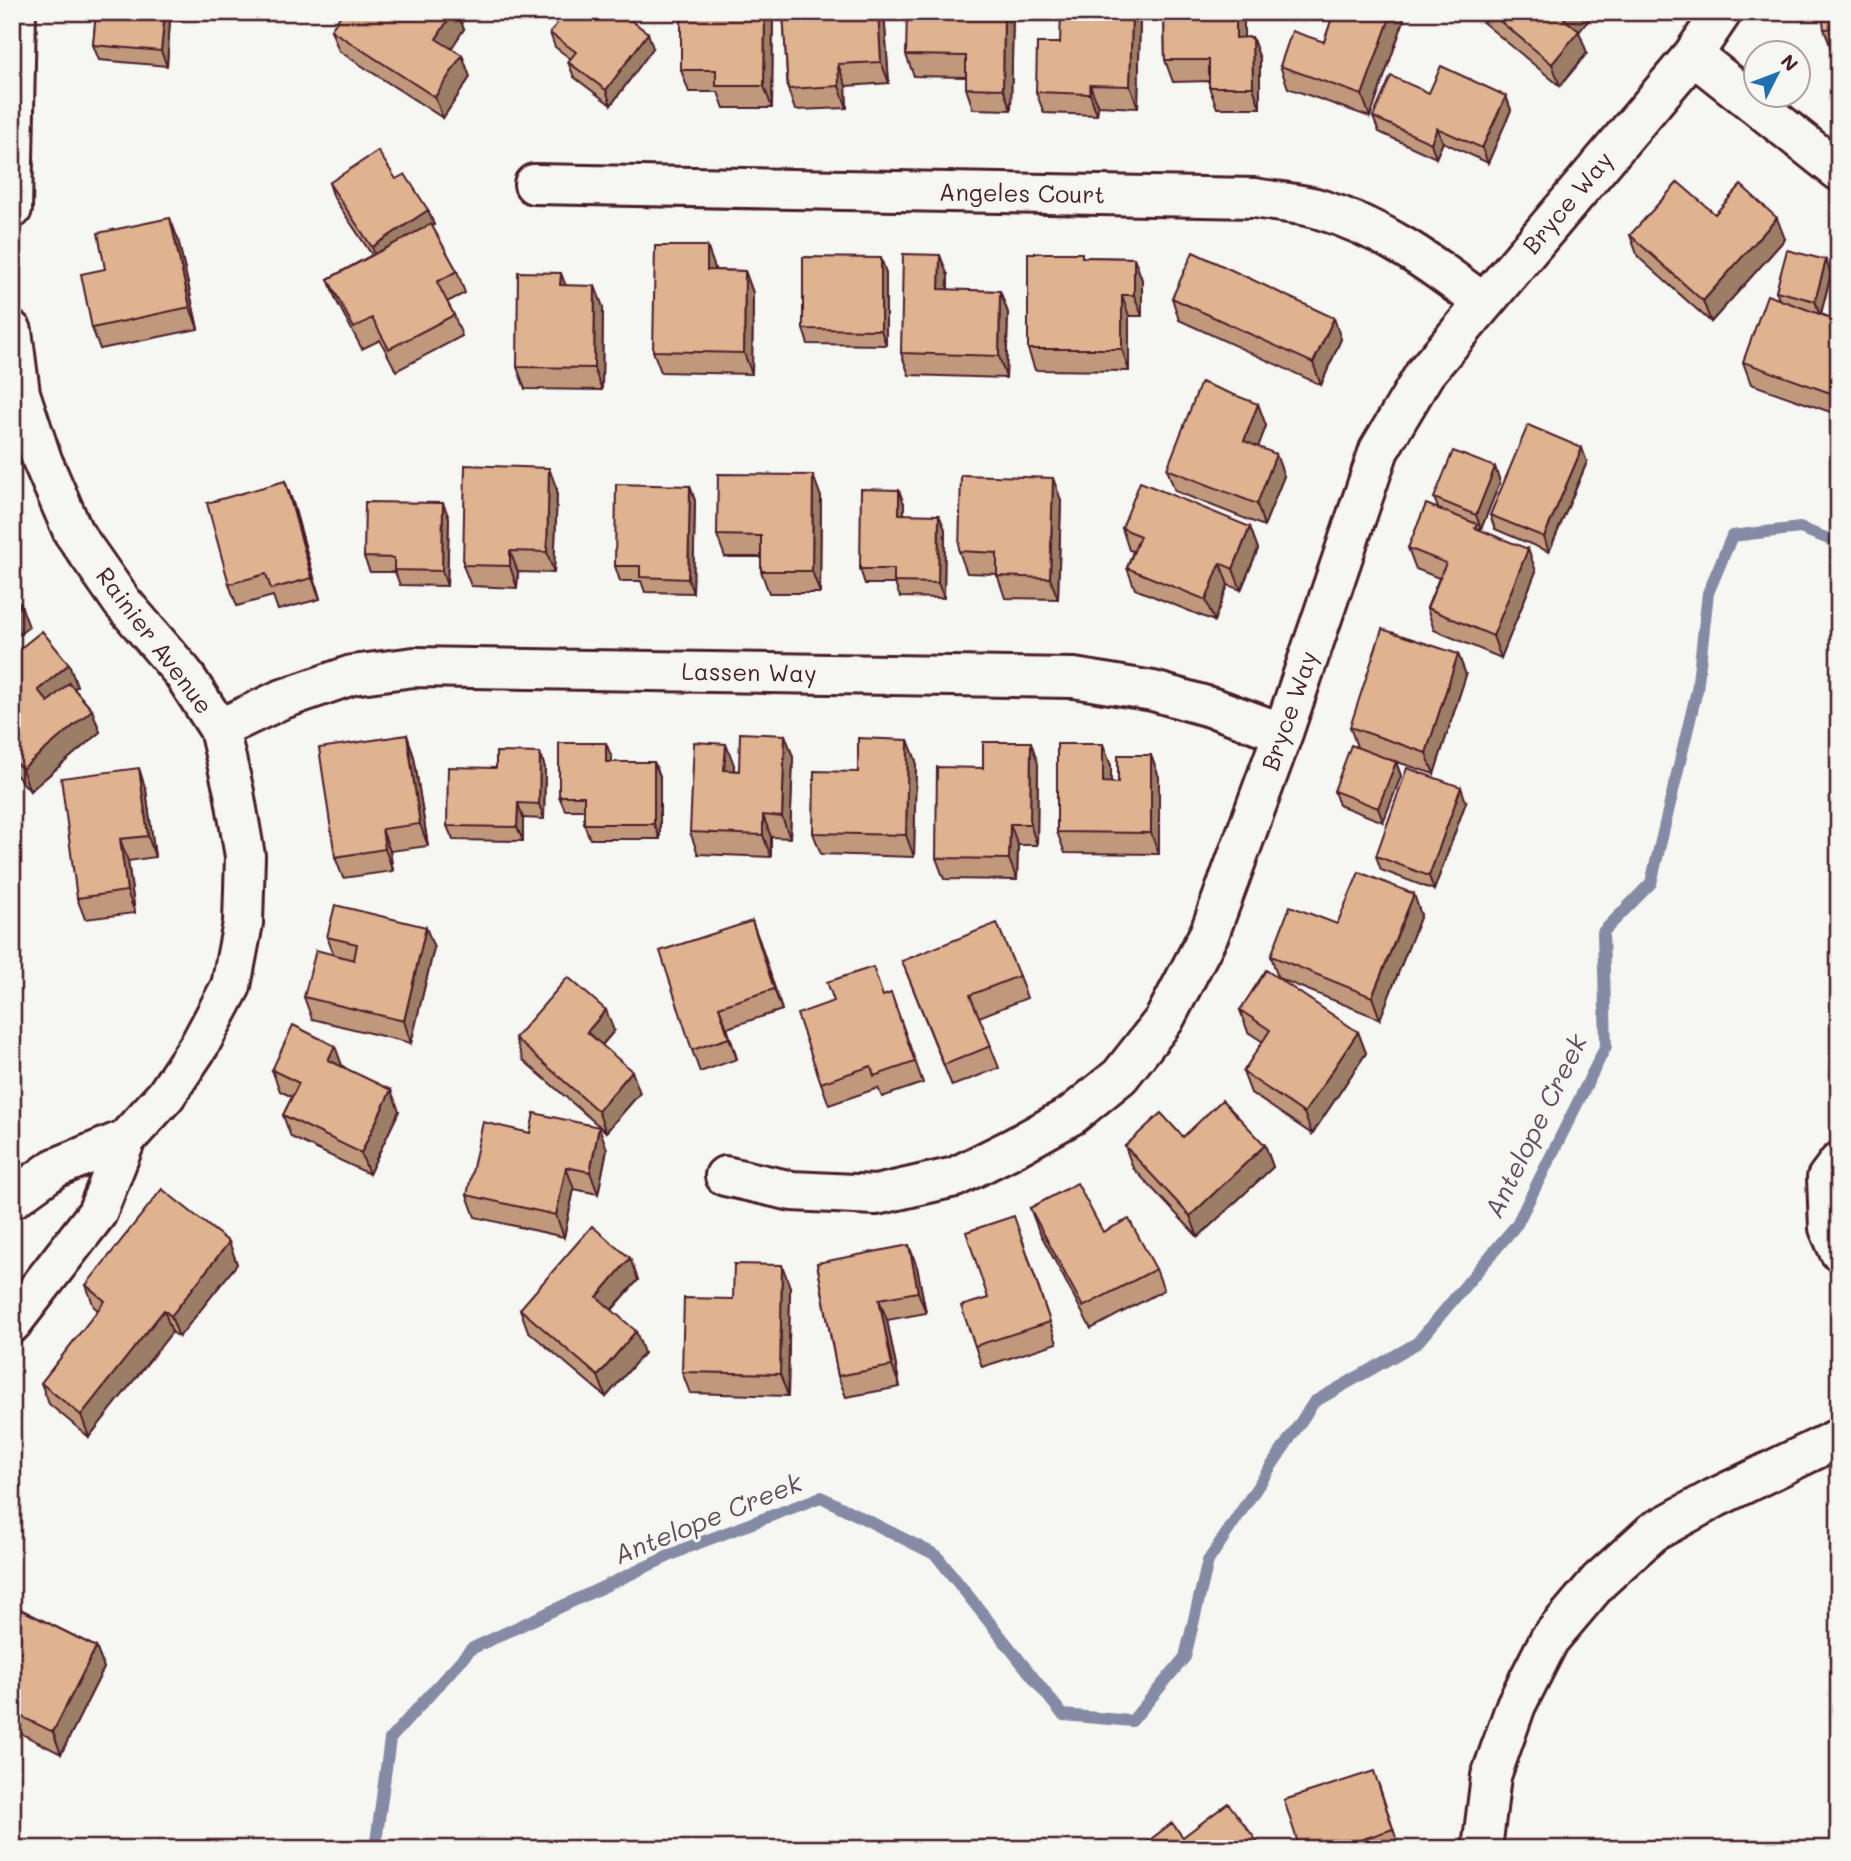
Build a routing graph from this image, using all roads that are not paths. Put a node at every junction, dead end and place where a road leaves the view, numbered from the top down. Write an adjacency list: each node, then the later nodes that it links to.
1 (16, 12): 4 (street)
2 (1722, 12): 3 (street, Bryce Way)
3 (1693, 55): 5 (street); 8 (street, Bryce Way)
4 (13, 170): 7 (street)
5 (1839, 171)
6 (534, 184): 8 (street, Angeles Court)
7 (12, 209)
8 (1483, 303): 11 (street, Bryce Way)
9 (12, 331): 10 (street, Rainier Avenue)
10 (219, 729): 11 (street, Lassen Way); 12 (street, Rainier Avenue)
11 (1283, 733): 14 (street, Bryce Way)
12 (126, 1139): 15 (street, Rainier Avenue); 17 (street, Rainier Avenue)
13 (1839, 1162): 16 (street)
14 (725, 1176)
15 (12, 1199)
16 (1839, 1251)
17 (12, 1323)
18 (1839, 1438): 19 (street)
19 (1482, 1849)

